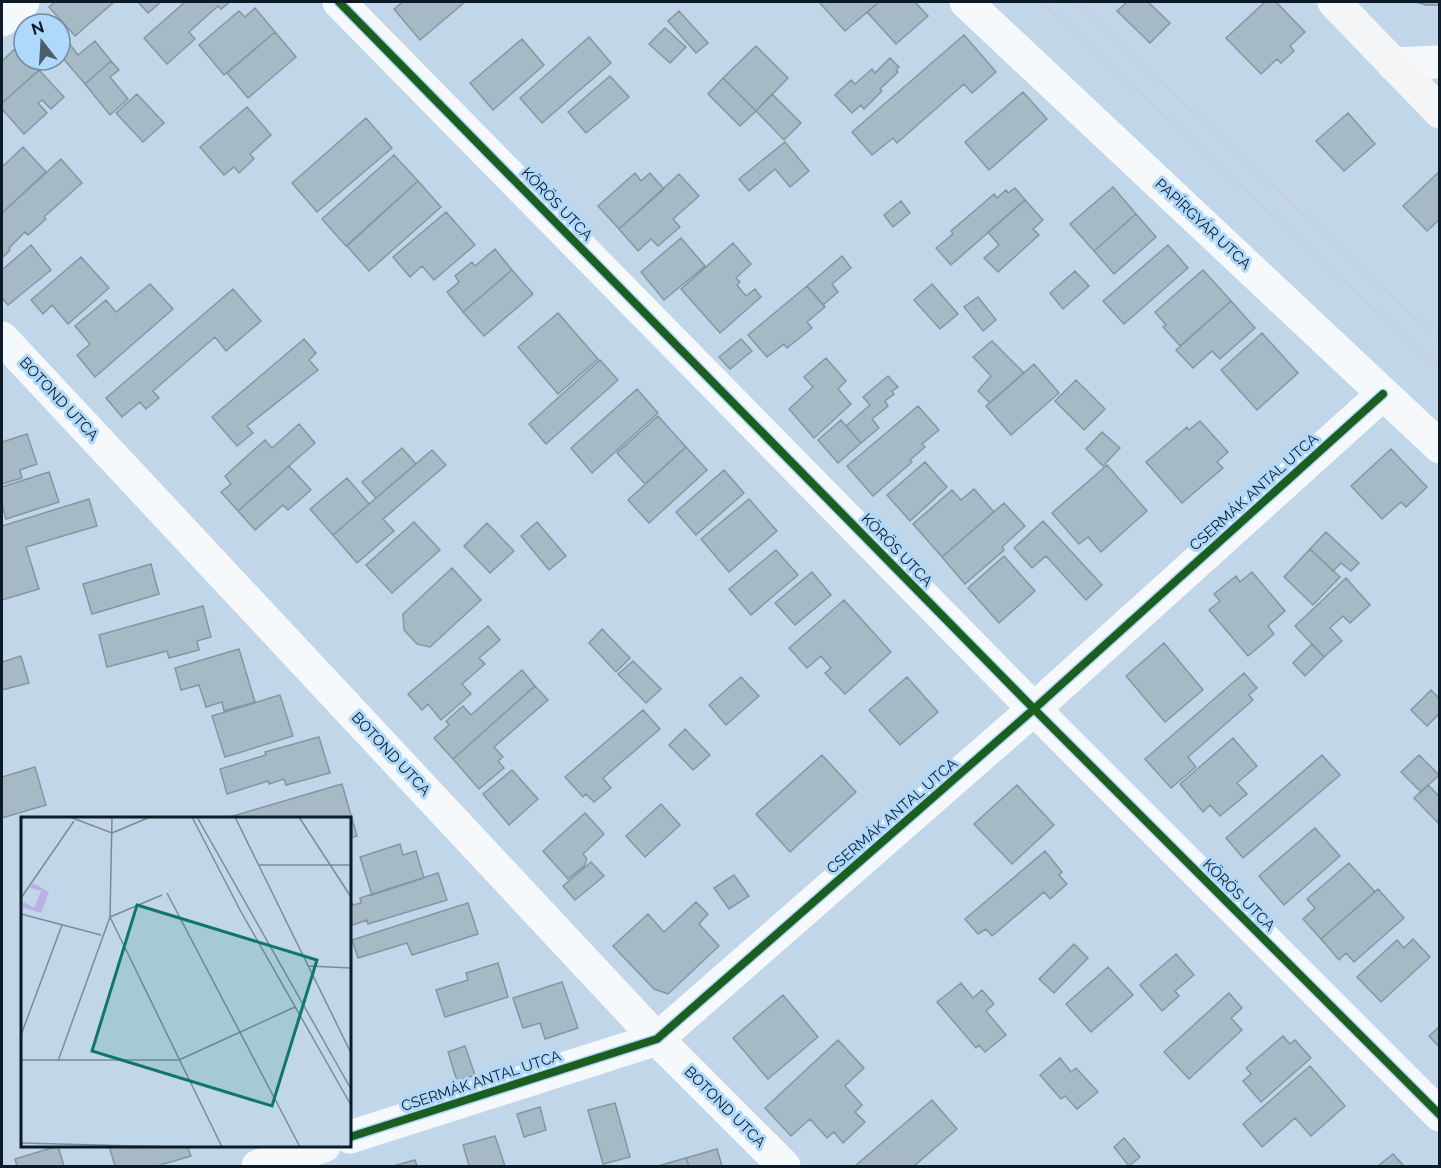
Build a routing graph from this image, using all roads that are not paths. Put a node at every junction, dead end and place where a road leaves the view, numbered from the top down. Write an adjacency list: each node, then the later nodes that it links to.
1 (23, 2): 5 (street)
2 (339, 2): 12 (street, KÖRÖS UTCA)
3 (966, 2): 10 (street, PAPÍRGYÁR UTCA)
4 (1334, 2): 7 (main road)
5 (2, 20)
6 (1440, 62): 7 (street)
7 (1393, 64): 8 (main road)
8 (1440, 112)
9 (2, 338): 13 (street, BOTOND UTCA)
10 (1383, 394): 11 (street, PAPÍRGYÁR UTCA); 12 (street, CSERMÁK ANTAL UTCA)
11 (1440, 447)
12 (1034, 709): 13 (street, CSERMÁK ANTAL UTCA); 14 (street, KÖRÖS UTCA)
13 (657, 1039): 15 (street, CSERMÁK ANTAL UTCA); 18 (street, BOTOND UTCA)
14 (1440, 1115)
15 (351, 1137)
16 (321, 1147): 17 (street)
17 (258, 1167)
18 (784, 1167)

